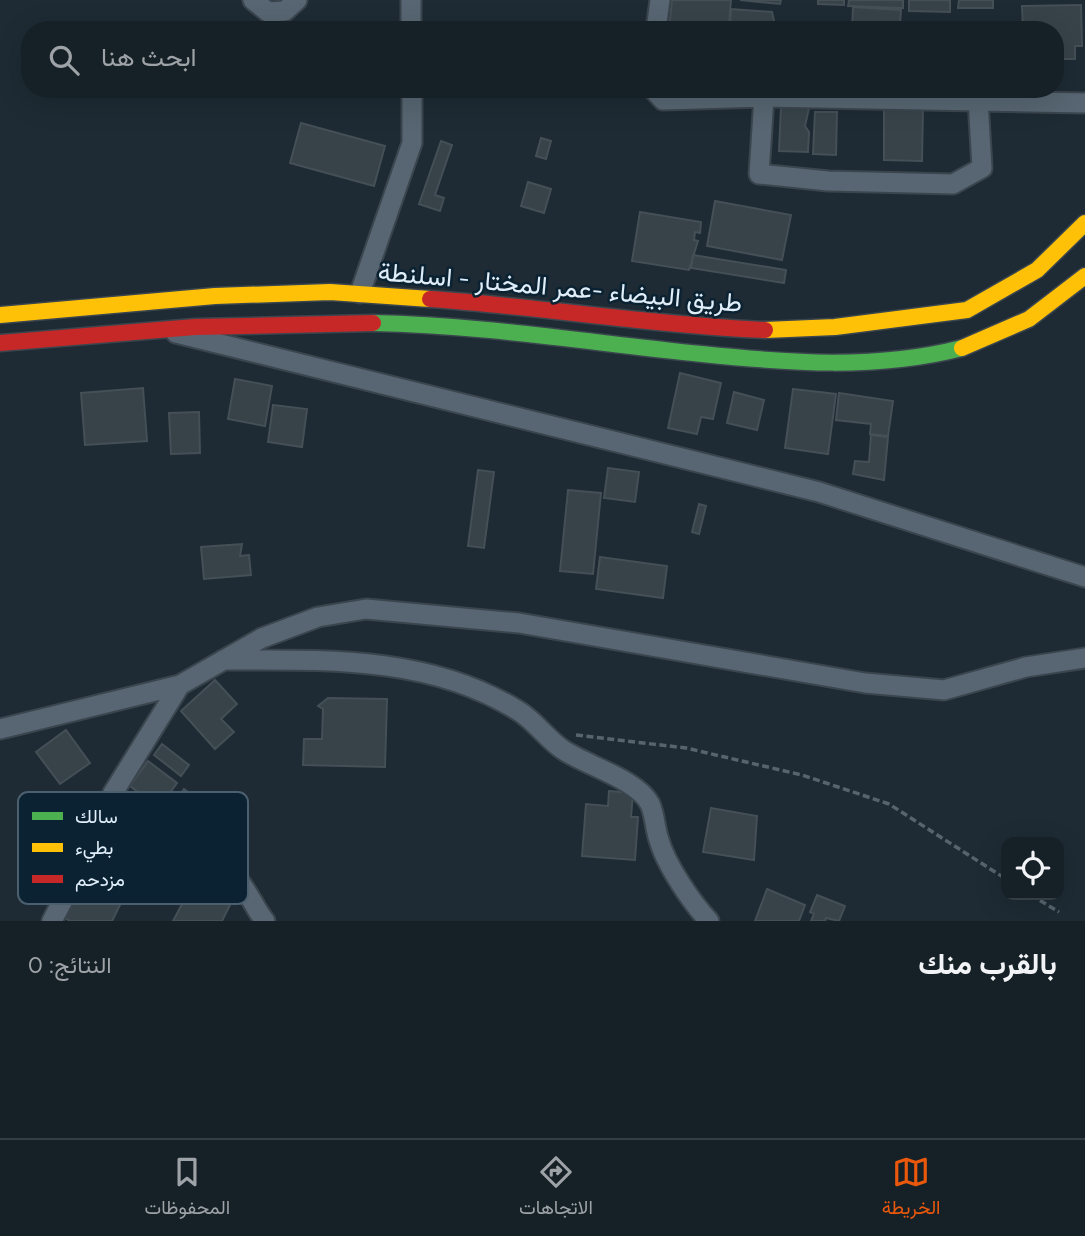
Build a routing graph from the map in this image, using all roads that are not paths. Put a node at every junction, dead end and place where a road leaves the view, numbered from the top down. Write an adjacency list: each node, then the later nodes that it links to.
1 (253, 0): 2 (street)
2 (298, 0)
3 (411, 0): 5 (street)
4 (660, 0): 6 (street)
5 (411, 21)
6 (657, 21)
7 (412, 98): 16 (street)
8 (661, 98): 9 (street)
9 (730, 98)
10 (764, 98): 12 (street)
11 (871, 98): 12 (street)
12 (978, 99): 13 (street)
13 (1085, 103)
14 (1085, 223): 16 (main road, طريق البيضاء -عمر المختار - اسلنطة)
15 (1085, 275): 18 (main road, طريق البيضاء -عمر المختار - اسلنطة)
16 (360, 293): 17 (main road, طريق البيضاء -عمر المختار - اسلنطة)
17 (0, 315)
18 (158, 329): 19 (main road, طريق البيضاء -عمر المختار - اسلنطة); 20 (street)
19 (0, 343)
20 (1085, 576)
21 (1085, 658): 22 (street)
22 (221, 660): 23 (street); 30 (street)
23 (180, 685): 24 (street); 25 (street)
24 (0, 729)
25 (114, 792)
26 (248, 896): 29 (street)
27 (61, 904): 28 (street)
28 (52, 921)
29 (265, 921)
30 (709, 921)

